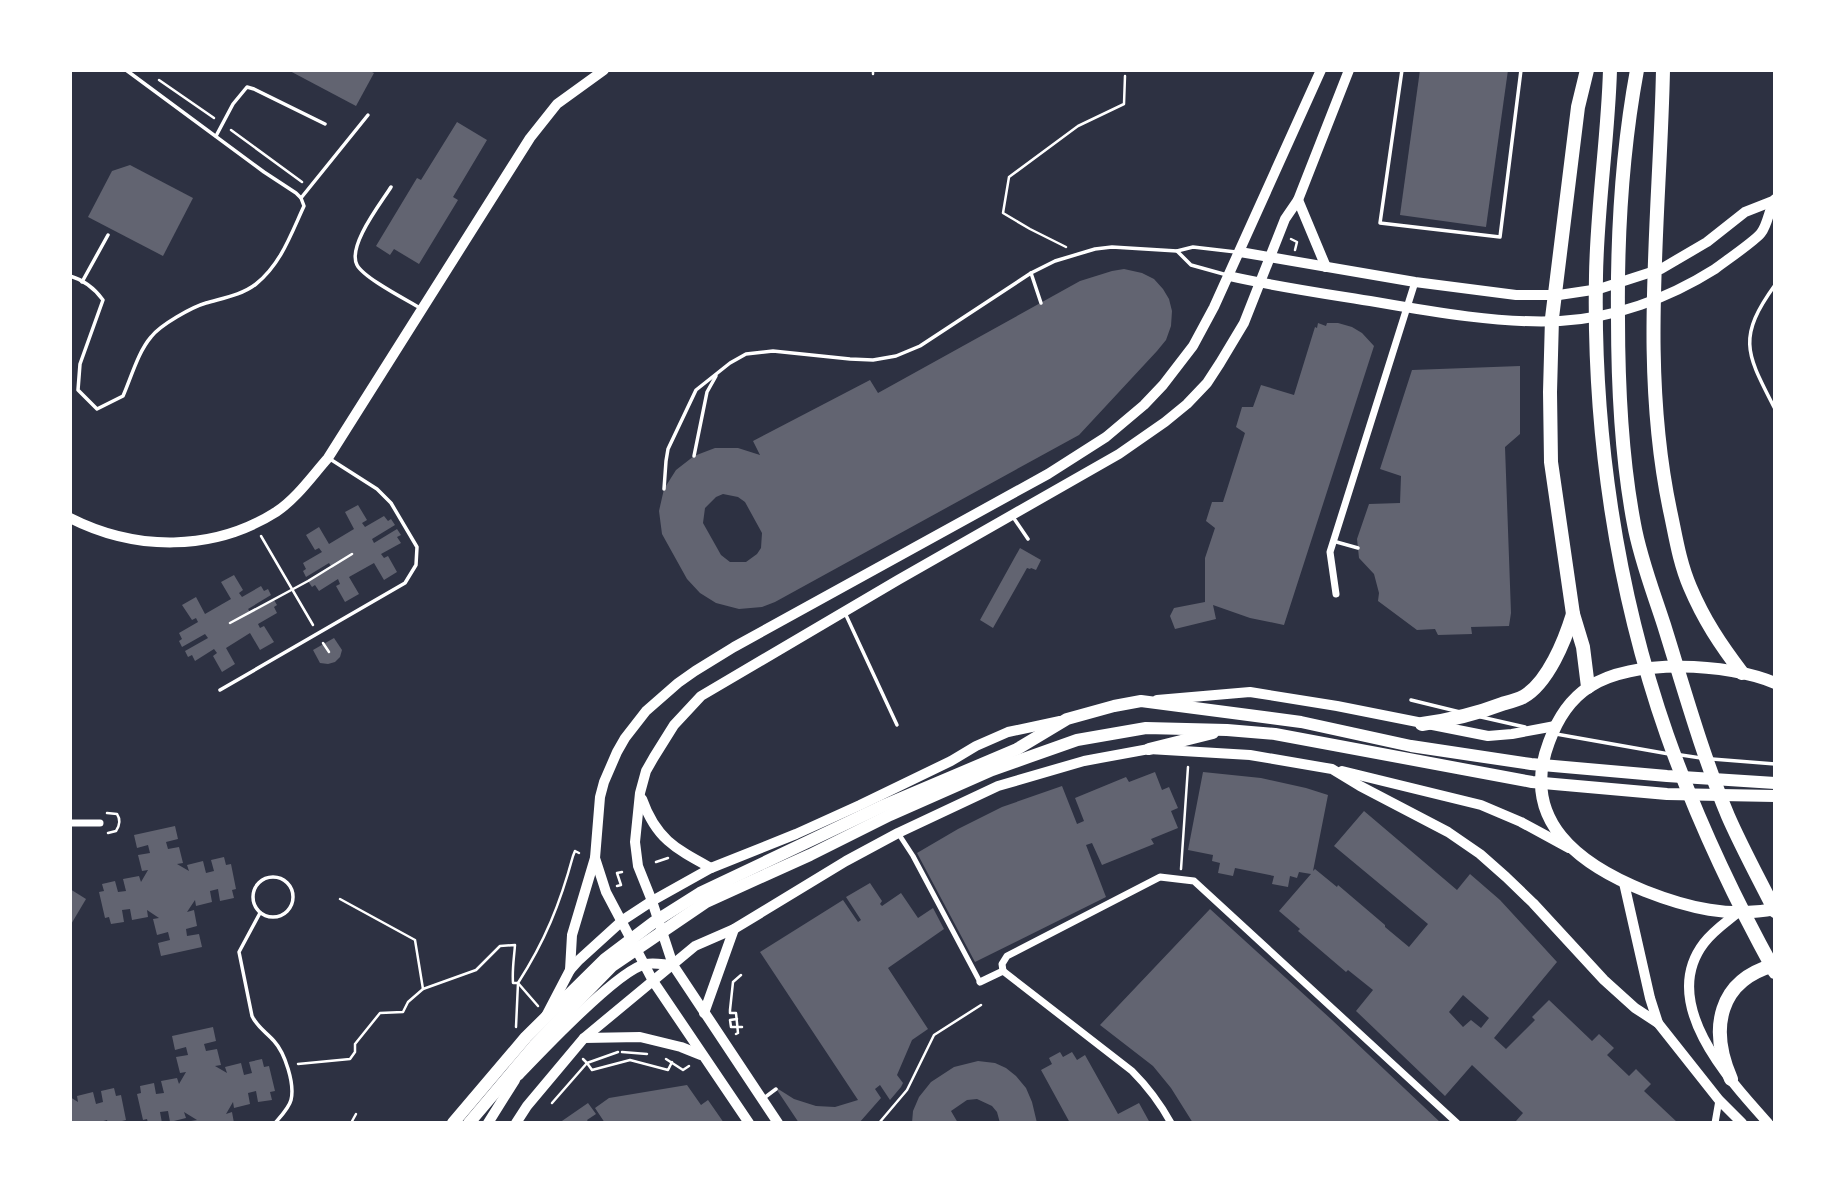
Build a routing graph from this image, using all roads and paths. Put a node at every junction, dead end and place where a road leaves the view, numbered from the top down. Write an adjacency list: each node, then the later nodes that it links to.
1 (126, 70): 14 (lane)
2 (604, 70): 34 (street)
3 (1321, 70): 22 (main road)
4 (1349, 70): 17 (main road)
5 (1402, 70): 6 (lane)
6 (1521, 70)
7 (1587, 70): 50 (highway)
8 (1610, 70): 99 (highway)
9 (1637, 70): 89 (highway)
10 (1663, 70): 55 (highway)
11 (1125, 76): 20 (path)
12 (368, 115): 16 (lane)
13 (325, 124): 14 (lane)
14 (216, 136): 16 (lane)
15 (391, 187): 34 (lane)
16 (301, 198): 28 (lane)
17 (1298, 200): 23 (main road); 24 (main road)
18 (1774, 200): 29 (street); 33 (street)
19 (108, 235): 28 (lane)
20 (1051, 240)
21 (1177, 251): 22 (lane); 25 (lane); 27 (lane)
22 (1240, 252): 23 (street); 27 (main road)
23 (1270, 257): 24 (street); 30 (main road)
24 (1326, 267): 29 (street)
25 (1031, 273): 32 (lane); 35 (lane)
26 (70, 276): 28 (lane)
27 (1229, 276): 30 (street); 80 (main road)
28 (82, 282)
29 (1415, 282): 33 (street)
30 (1261, 283): 33 (street); 40 (main road)
31 (1775, 285): 36 (lane)
32 (1041, 303)
33 (1406, 308): 44 (street)
34 (422, 309): 38 (street)
35 (717, 374): 37 (lane); 39 (lane)
36 (1775, 410)
37 (694, 456)
38 (328, 458): 41 (street); 58 (lane)
39 (664, 489)
40 (1012, 515): 43 (lane); 49 (main road)
41 (70, 518)
42 (261, 536): 47 (path)
43 (1028, 539)
44 (1333, 541): 45 (lane); 48 (street)
45 (1358, 548)
46 (352, 554): 47 (path)
47 (292, 589): 51 (path); 52 (path)
48 (1336, 594)
49 (844, 612): 63 (lane); 71 (main road)
50 (1573, 614): 57 (highway); 62 (highway)
51 (230, 624)
52 (317, 632)
53 (324, 644): 54 (path)
54 (329, 652)
55 (1742, 673): 56 (main road); 57 (main road)
56 (1775, 682)
57 (1588, 687): 64 (main road)
58 (220, 690)
59 (1411, 700): 67 (lane)
60 (1141, 701): 61 (main road); 62 (main road); 70 (main road)
61 (1067, 719): 77 (main road); 82 (main road)
62 (1422, 724): 64 (main road)
63 (897, 725)
64 (1555, 726): 76 (main road)
65 (1227, 730): 66 (main road); 72 (main road); 77 (main road)
66 (1149, 749): 69 (main road); 75 (main road)
67 (1775, 764)
68 (1188, 767): 84 (path)
69 (1332, 769): 76 (main road); 107 (main road)
70 (1775, 783)
71 (639, 793): 82 (main road); 88 (main road)
72 (1775, 796)
73 (70, 823): 74 (street)
74 (100, 823)
75 (898, 833): 93 (main road); 103 (street)
76 (1569, 848): 85 (main road)
77 (807, 850): 125 (main road); 126 (main road)
78 (579, 853): 101 (path)
79 (675, 856): 81 (path)
80 (595, 858): 92 (main road); 97 (main road)
81 (656, 862)
82 (712, 868): 88 (main road)
83 (622, 872): 86 (path)
84 (1180, 879): 98 (street); 133 (street)
85 (1624, 883): 91 (main road); 107 (main road)
86 (616, 887)
87 (340, 899): 104 (path)
88 (652, 901): 92 (main road); 95 (main road)
89 (1775, 910): 91 (main road)
90 (260, 913): 90 (lane); 115 (lane)
91 (1736, 914): 116 (main road)
92 (623, 920): 94 (main road); 97 (main road)
93 (734, 929): 95 (main road); 106 (main road)
94 (644, 964): 95 (main road); 102 (main road); 117 (main road)
95 (673, 965): 102 (main road); 106 (main road)
96 (1775, 965): 116 (highway)
97 (570, 970): 117 (main road)
98 (1003, 971): 103 (street); 132 (street)
99 (1775, 972)
100 (741, 975): 108 (path)
101 (522, 978)
102 (653, 981): 110 (main road); 113 (main road)
103 (980, 982)
104 (423, 989): 109 (path); 115 (path)
105 (981, 1005): 131 (path)
106 (704, 1013): 119 (main road)
107 (1658, 1023): 120 (main road)
108 (742, 1027)
109 (516, 1029)
110 (584, 1038): 113 (main road); 128 (main road)
111 (646, 1054): 114 (path)
112 (658, 1055): 121 (path)
113 (702, 1055): 129 (main road)
114 (592, 1063)
115 (288, 1065): 123 (lane)
116 (1731, 1079): 136 (main road)
117 (515, 1080): 127 (main road)
118 (776, 1089): 119 (lane)
119 (762, 1099): 130 (main road)
120 (1720, 1100): 134 (street); 135 (main road)
121 (552, 1103)
122 (356, 1114): 124 (path)
123 (275, 1123)
124 (351, 1123)
125 (453, 1123)
126 (469, 1123)
127 (488, 1123)
128 (516, 1123)
129 (749, 1123)
130 (778, 1123)
131 (879, 1123)
132 (1171, 1123)
133 (1457, 1123)
134 (1715, 1123)
135 (1742, 1123)
136 (1768, 1123)

